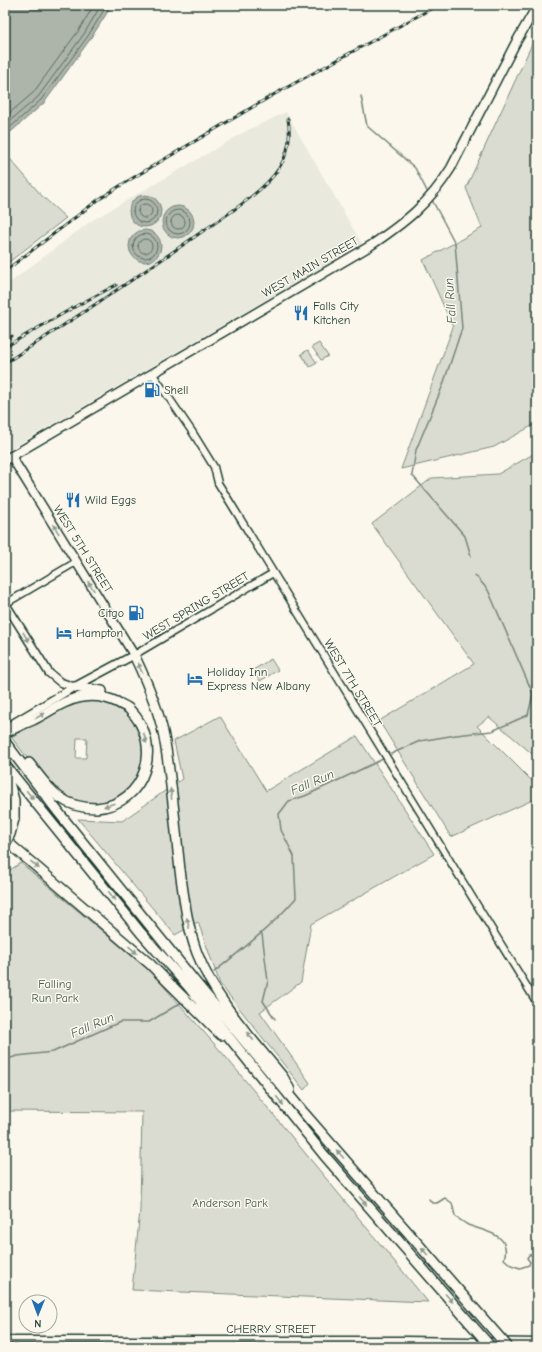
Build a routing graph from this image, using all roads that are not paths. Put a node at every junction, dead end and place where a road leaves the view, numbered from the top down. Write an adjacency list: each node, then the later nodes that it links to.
1 (537, 6): 2 (main road, WEST MAIN STREET)
2 (152, 373): 3 (main road, WEST MAIN STREET); 5 (street, WEST 7TH STREET)
3 (8, 458): 4 (main road, WEST 5TH STREET, one-way to 3)
4 (76, 562): 6 (street); 7 (main road, WEST 5TH STREET, one-way to 4)
5 (273, 573): 7 (street, WEST SPRING STREET); 17 (street, WEST 7TH STREET)
6 (5, 603): 8 (main road, one-way to 8)
7 (134, 655): 8 (main road, WEST SPRING STREET); 20 (highway, one-way to 7)
8 (74, 687): 9 (highway); 10 (main road, WEST SPRING STREET)
9 (129, 709): 11 (highway, one-way to 9); 13 (highway, one-way to 13)
10 (5, 728)
11 (5, 733)
12 (5, 742): 13 (highway)
13 (9, 751): 18 (highway); 20 (highway)
14 (5, 766): 16 (highway, bridge); 18 (highway, one-way to 18)
15 (5, 840): 19 (highway, one-way to 19)
16 (5, 844)
17 (537, 1003)
18 (207, 1011): 19 (highway)
19 (256, 1070): 23 (highway, one-way to 23, bridge)
20 (304, 1113): 24 (highway, one-way to 20, bridge)
21 (5, 1340): 22 (street, CHERRY STREET)
22 (537, 1342)
23 (492, 1347)
24 (508, 1347)

